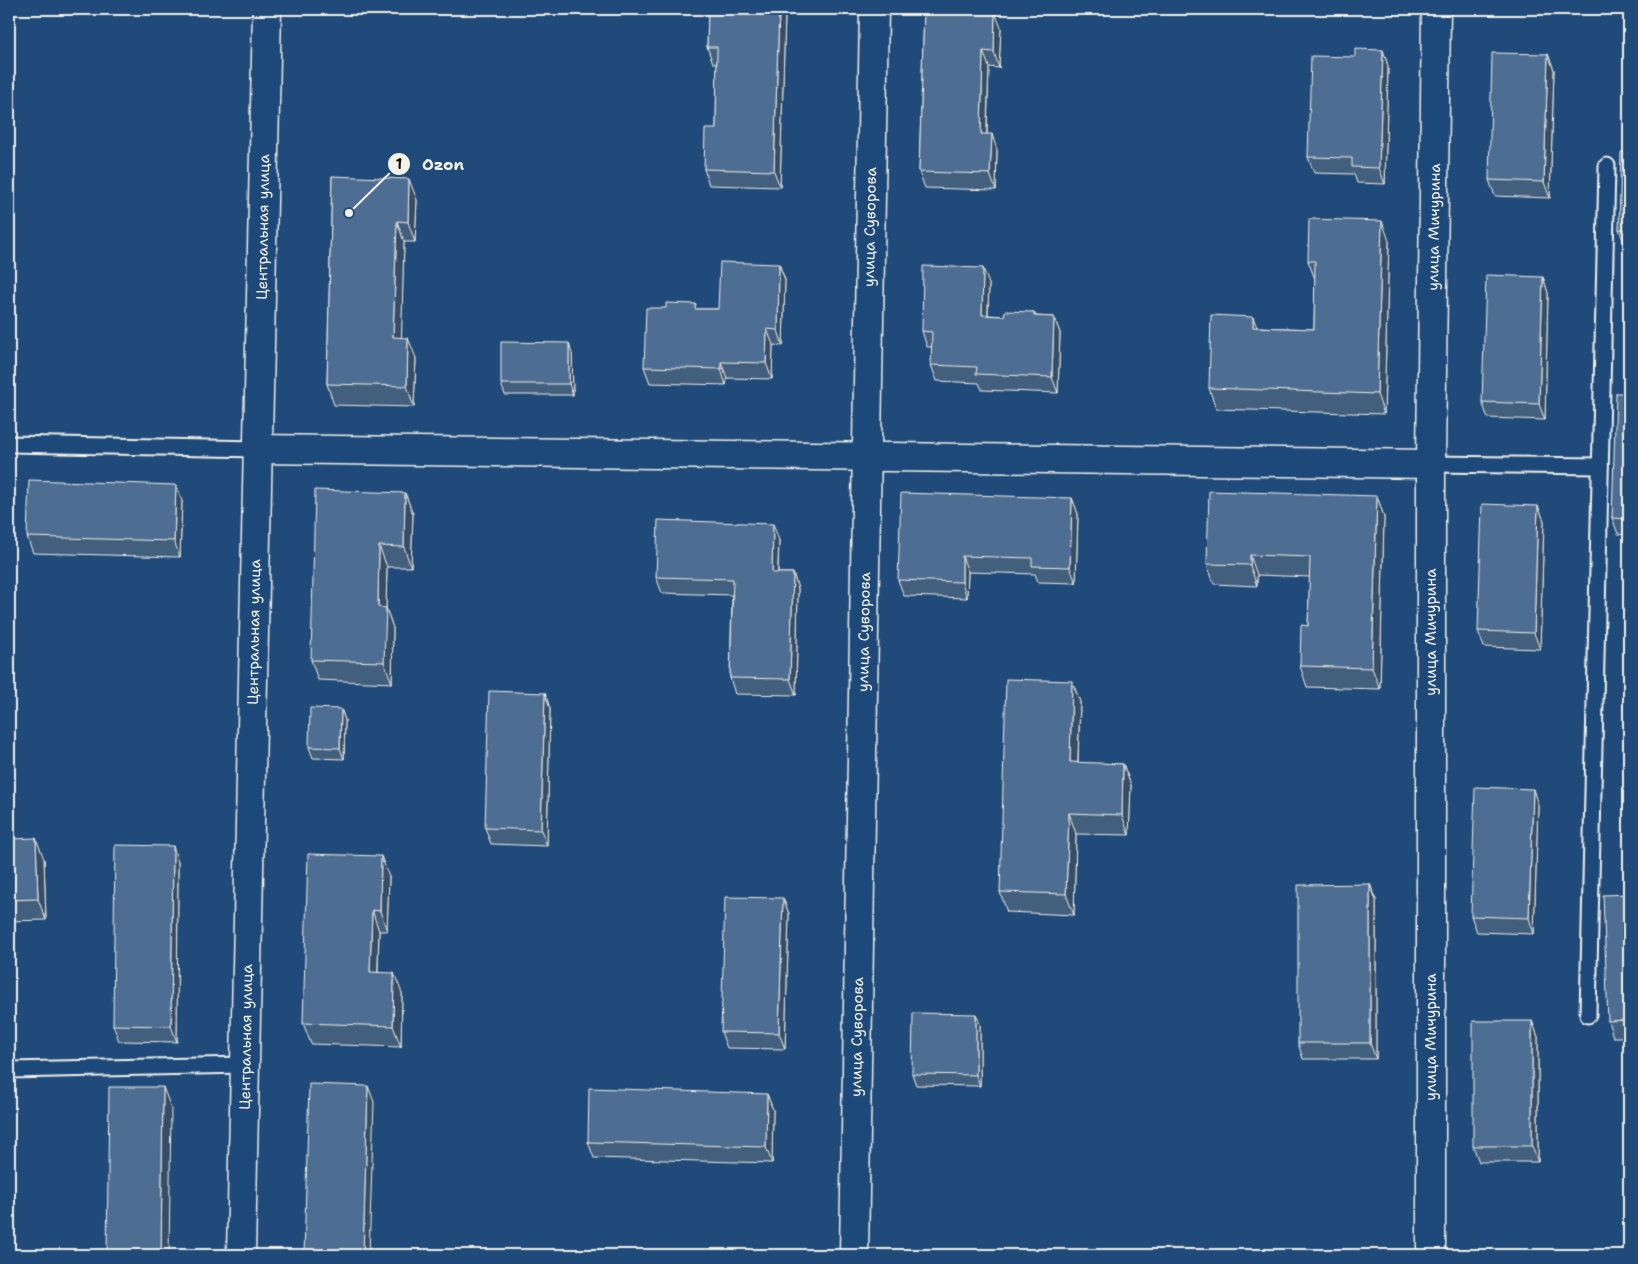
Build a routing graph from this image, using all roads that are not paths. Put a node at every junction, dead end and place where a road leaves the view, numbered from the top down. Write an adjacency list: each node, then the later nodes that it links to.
1 (267, 9): 6 (street, Центральная улица)
2 (874, 9): 7 (street, улица Суворова)
3 (1436, 9): 8 (street, улица Мичурина)
4 (1607, 166): 9 (lane)
5 (9, 444): 6 (lane)
6 (258, 449): 7 (street); 11 (street, Центральная улица)
7 (867, 457): 8 (street); 14 (street, улица Суворова)
8 (1431, 464): 9 (lane); 15 (street, улица Мичурина)
9 (1600, 466): 10 (lane)
10 (1588, 1015)
11 (245, 1065): 12 (lane); 13 (street, Центральная улица)
12 (9, 1070)
13 (241, 1255)
14 (854, 1255)
15 (1431, 1255)

